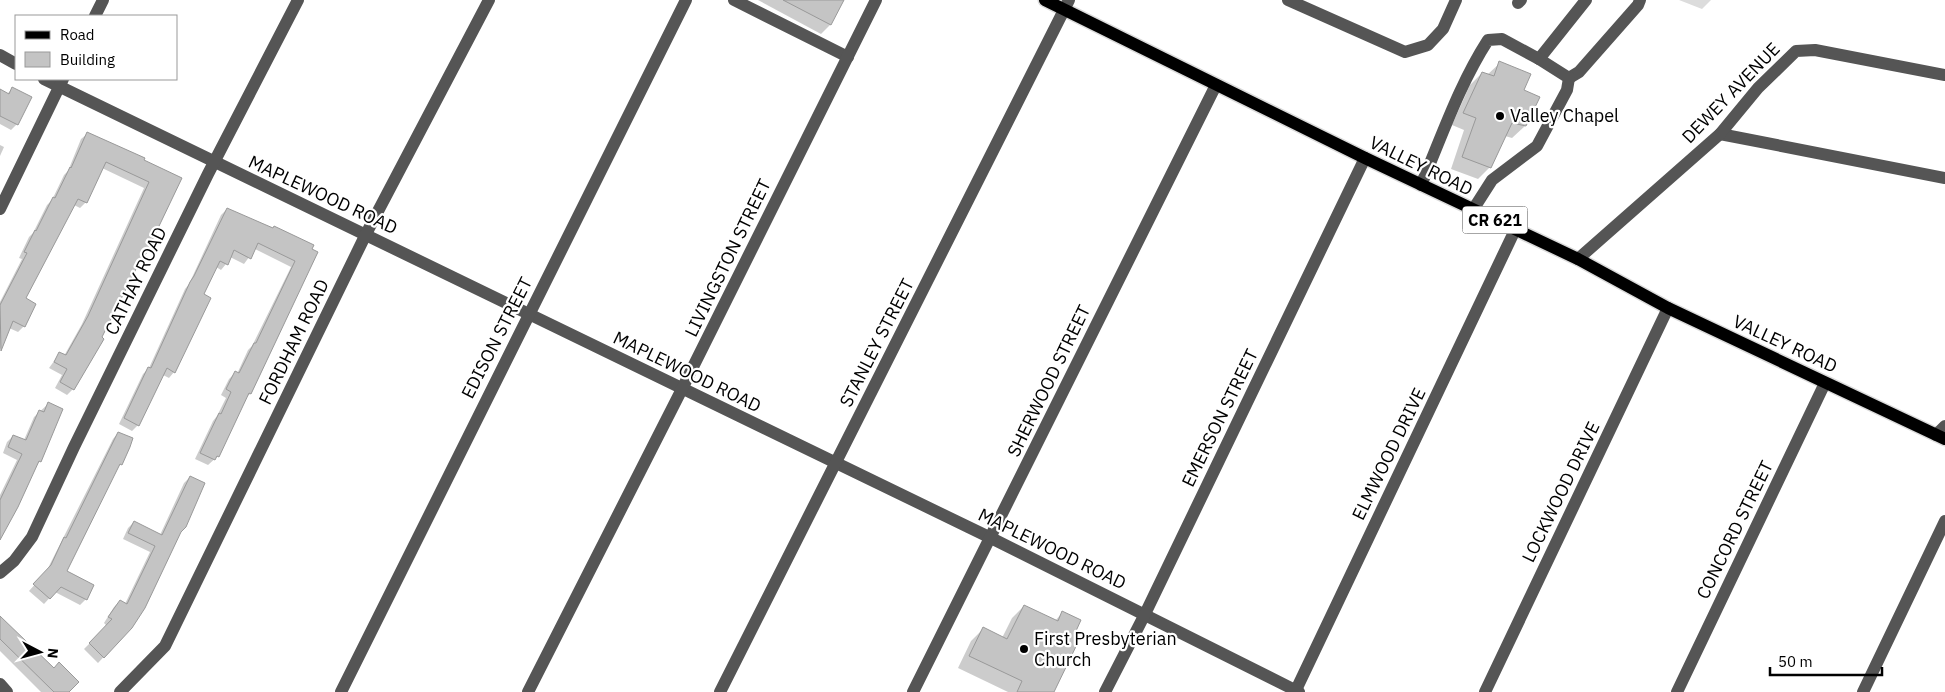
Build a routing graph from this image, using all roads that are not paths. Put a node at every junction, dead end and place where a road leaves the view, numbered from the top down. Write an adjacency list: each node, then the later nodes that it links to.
1 (103, 0): 13 (street)
2 (298, 0): 24 (street, CATHAY ROAD)
3 (489, 0): 30 (street, FORDHAM ROAD)
4 (686, 0): 33 (street, EDISON STREET)
5 (734, 0): 15 (street)
6 (876, 0): 15 (street, LIVINGSTON STREET)
7 (1045, 0): 12 (main road, VALLEY ROAD / CR 621)
8 (1288, 0): 9 (street)
9 (1456, 0)
10 (1586, 0): 16 (street)
11 (1640, 0): 19 (street)
12 (1066, 4): 21 (main road, VALLEY ROAD / CR 621); 37 (street, STANLEY STREET)
13 (96, 15)
14 (0, 55): 17 (street)
15 (848, 57): 35 (street, LIVINGSTON STREET)
16 (1539, 59): 19 (street); 26 (street)
17 (15, 63)
18 (1945, 75): 22 (street, DEWEY AVENUE)
19 (1569, 78): 28 (street)
20 (61, 82): 24 (street, MAPLEWOOD ROAD); 27 (street)
21 (1216, 85): 23 (main road, VALLEY ROAD / CR 621); 39 (street, SHERWOOD STREET)
22 (1720, 134): 25 (street); 31 (street, DEWEY AVENUE)
23 (1365, 158): 26 (main road, VALLEY ROAD / CR 621); 41 (street, EMERSON STREET)
24 (214, 162): 30 (street, MAPLEWOOD ROAD); 40 (street, CATHAY ROAD)
25 (1945, 178)
26 (1422, 185): 28 (main road, VALLEY ROAD / CR 621)
27 (0, 209)
28 (1474, 210): 29 (main road, VALLEY ROAD / CR 621)
29 (1515, 230): 31 (main road, VALLEY ROAD / CR 621); 43 (street, ELMWOOD DRIVE)
30 (366, 234): 33 (street, MAPLEWOOD ROAD); 45 (street, FORDHAM ROAD)
31 (1578, 259): 32 (main road, VALLEY ROAD / CR 621)
32 (1668, 308): 34 (main road, VALLEY ROAD / CR 621); 51 (street, LOCKWOOD DRIVE)
33 (529, 314): 35 (street, MAPLEWOOD ROAD); 46 (street, EDISON STREET)
34 (1825, 383): 36 (main road, VALLEY ROAD / CR 621); 52 (street, CONCORD STREET)
35 (682, 390): 37 (street, MAPLEWOOD ROAD); 47 (street, LIVINGSTON STREET)
36 (1942, 433)
37 (836, 464): 39 (street, MAPLEWOOD ROAD); 48 (street, STANLEY STREET)
38 (1945, 521): 53 (street)
39 (991, 538): 41 (street, MAPLEWOOD ROAD); 49 (street, SHERWOOD STREET)
40 (0, 573)
41 (1145, 614): 43 (street, MAPLEWOOD ROAD); 50 (street, EMERSON STREET)
42 (0, 684): 44 (street)
43 (1297, 691)
44 (7, 692)
45 (120, 692)
46 (340, 692)
47 (528, 692)
48 (720, 692)
49 (913, 692)
50 (1105, 692)
51 (1485, 692)
52 (1677, 692)
53 (1863, 692)

